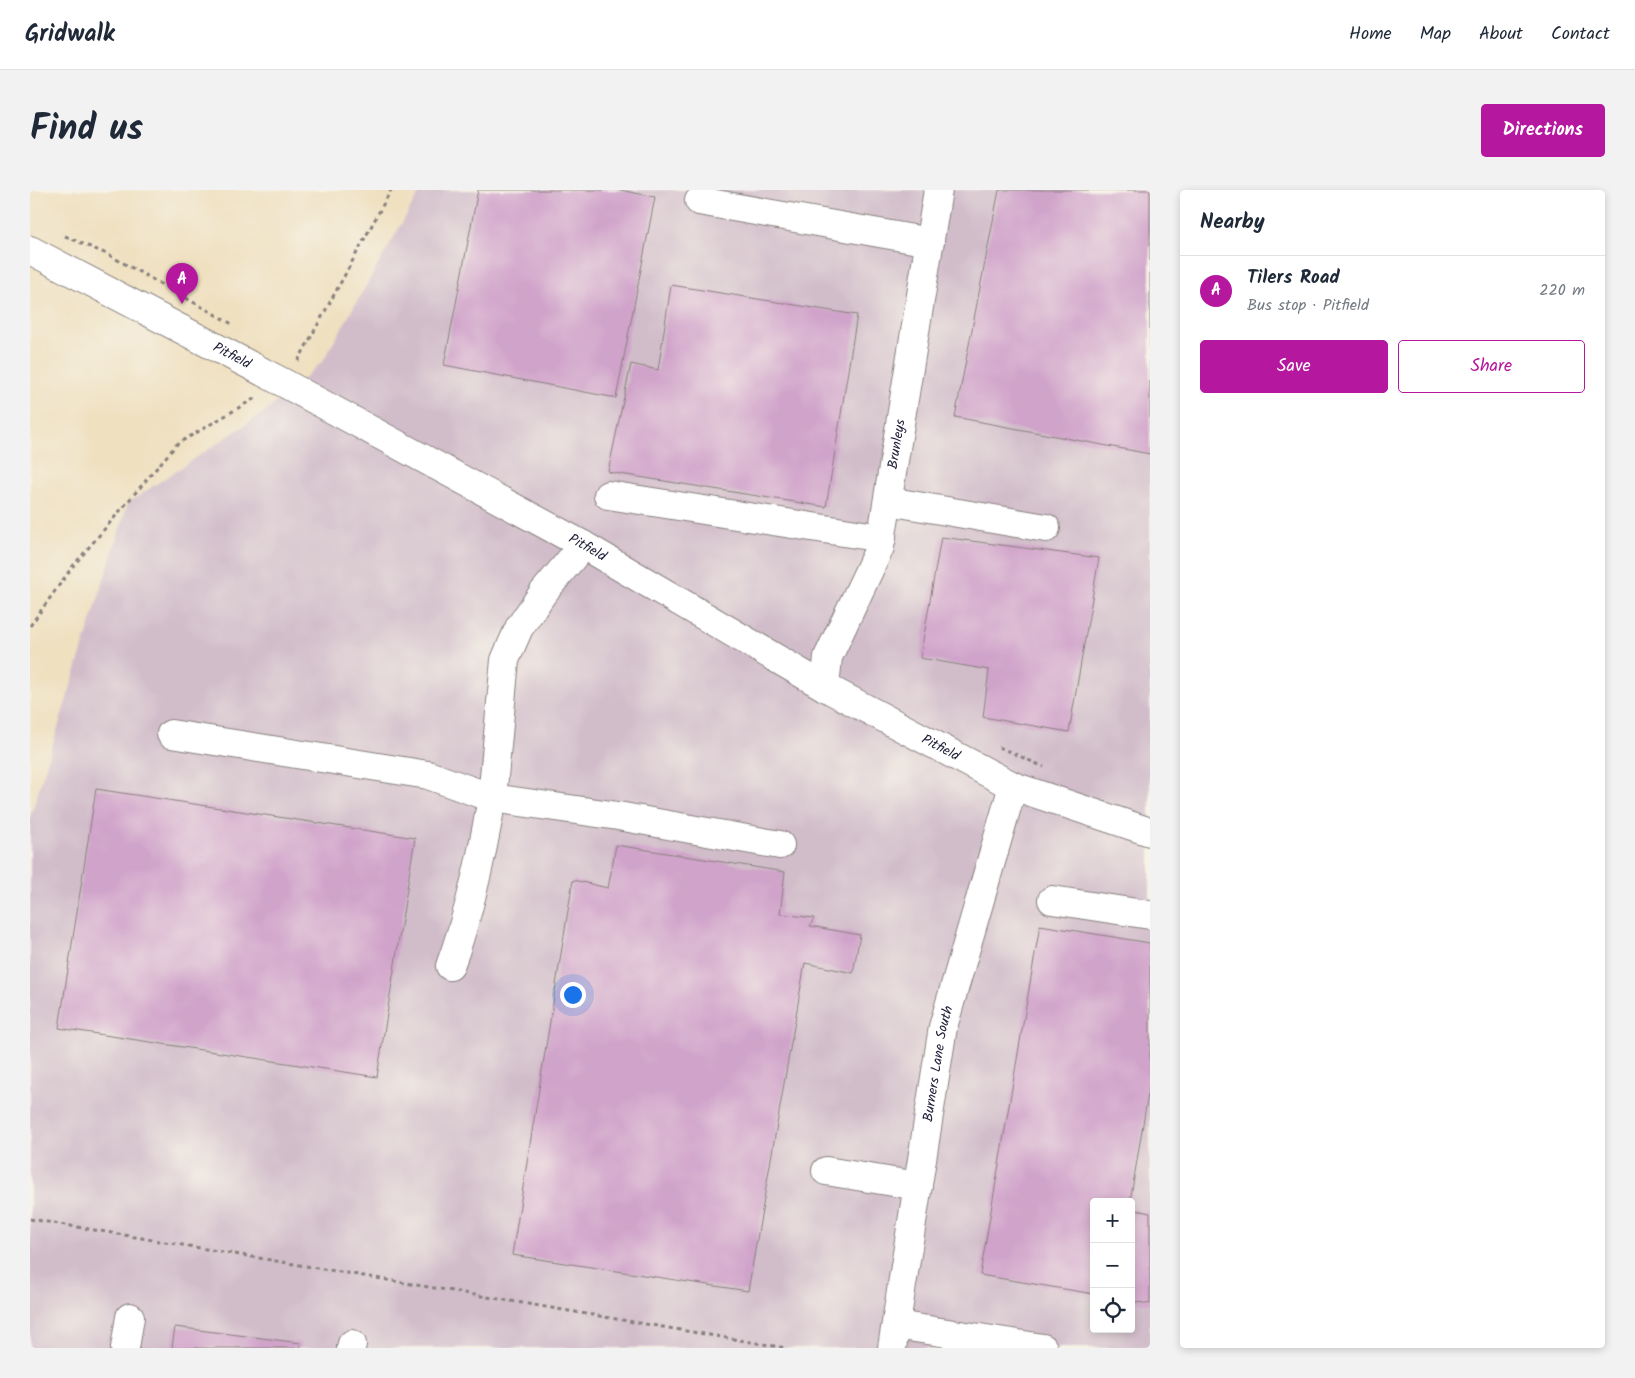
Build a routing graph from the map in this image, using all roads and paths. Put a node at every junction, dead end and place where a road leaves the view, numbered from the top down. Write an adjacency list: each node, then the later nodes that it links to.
1 (391, 190): 6 (path)
2 (938, 190): 4 (street, Brunleys)
3 (699, 201): 4 (street)
4 (930, 242): 8 (street, Brunleys)
5 (30, 250): 6 (street, Pitfield)
6 (282, 382): 11 (street, Pitfield); 12 (path)
7 (608, 495): 10 (street)
8 (888, 501): 9 (street); 10 (street, Brunleys)
9 (1046, 528)
10 (882, 538): 13 (street, Brunleys)
11 (583, 545): 13 (street, Pitfield); 16 (street)
12 (30, 626)
13 (826, 687): 15 (street, Pitfield)
14 (171, 734): 16 (street)
15 (1013, 786): 17 (street, Pitfield); 23 (street, Burners Lane South)
16 (492, 798): 18 (street); 21 (street)
17 (1150, 832)
18 (780, 845)
19 (1052, 900): 20 (street)
20 (1150, 915)
21 (450, 966)
22 (826, 1172): 23 (street)
23 (918, 1186): 26 (street, Burners Lane South)
24 (30, 1219): 28 (path)
25 (130, 1317): 27 (street)
26 (894, 1336): 29 (street)
27 (125, 1348)
28 (786, 1348)
29 (1043, 1348)

